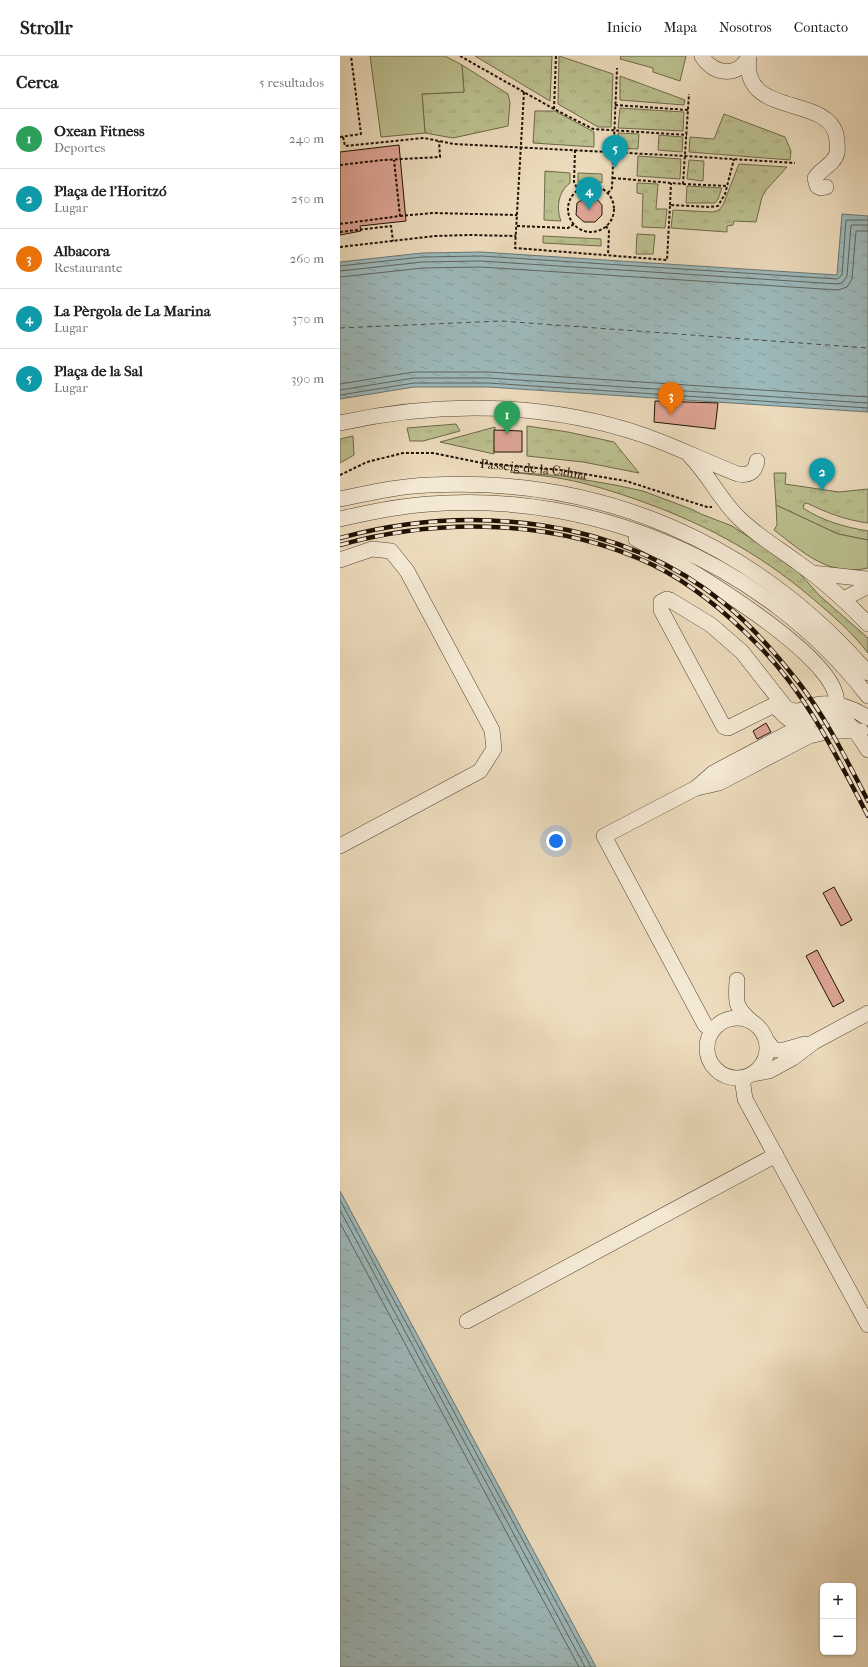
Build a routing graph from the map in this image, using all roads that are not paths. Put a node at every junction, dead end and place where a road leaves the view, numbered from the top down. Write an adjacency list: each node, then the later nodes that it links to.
1 (702, 56): 2 (street)
2 (749, 56): 3 (street)
3 (826, 187)
4 (340, 423): 5 (street)
5 (686, 453): 6 (street); 11 (street)
6 (758, 461)
7 (340, 499): 16 (street)
8 (340, 519): 9 (street)
9 (598, 519): 17 (street); 18 (street)
10 (340, 560): 24 (street)
11 (812, 573): 12 (street); 14 (street)
12 (868, 579)
13 (868, 586): 14 (street)
14 (844, 599): 15 (street)
15 (868, 624)
16 (868, 673)
17 (868, 696)
18 (832, 710): 19 (street); 20 (street); 20 (street); 21 (street)
19 (868, 718)
20 (808, 722): 22 (street)
21 (862, 732): 22 (street); 23 (street)
22 (795, 736): 28 (street)
23 (868, 750)
24 (340, 846)
25 (737, 980): 27 (street)
26 (868, 1013): 30 (street)
27 (753, 1022): 28 (street); 29 (street)
28 (712, 1030): 31 (street)
29 (767, 1041): 30 (street); 31 (street)
30 (814, 1042): 31 (street)
31 (747, 1076): 32 (street)
32 (776, 1155): 33 (street); 34 (street)
33 (467, 1321)
34 (868, 1325)

